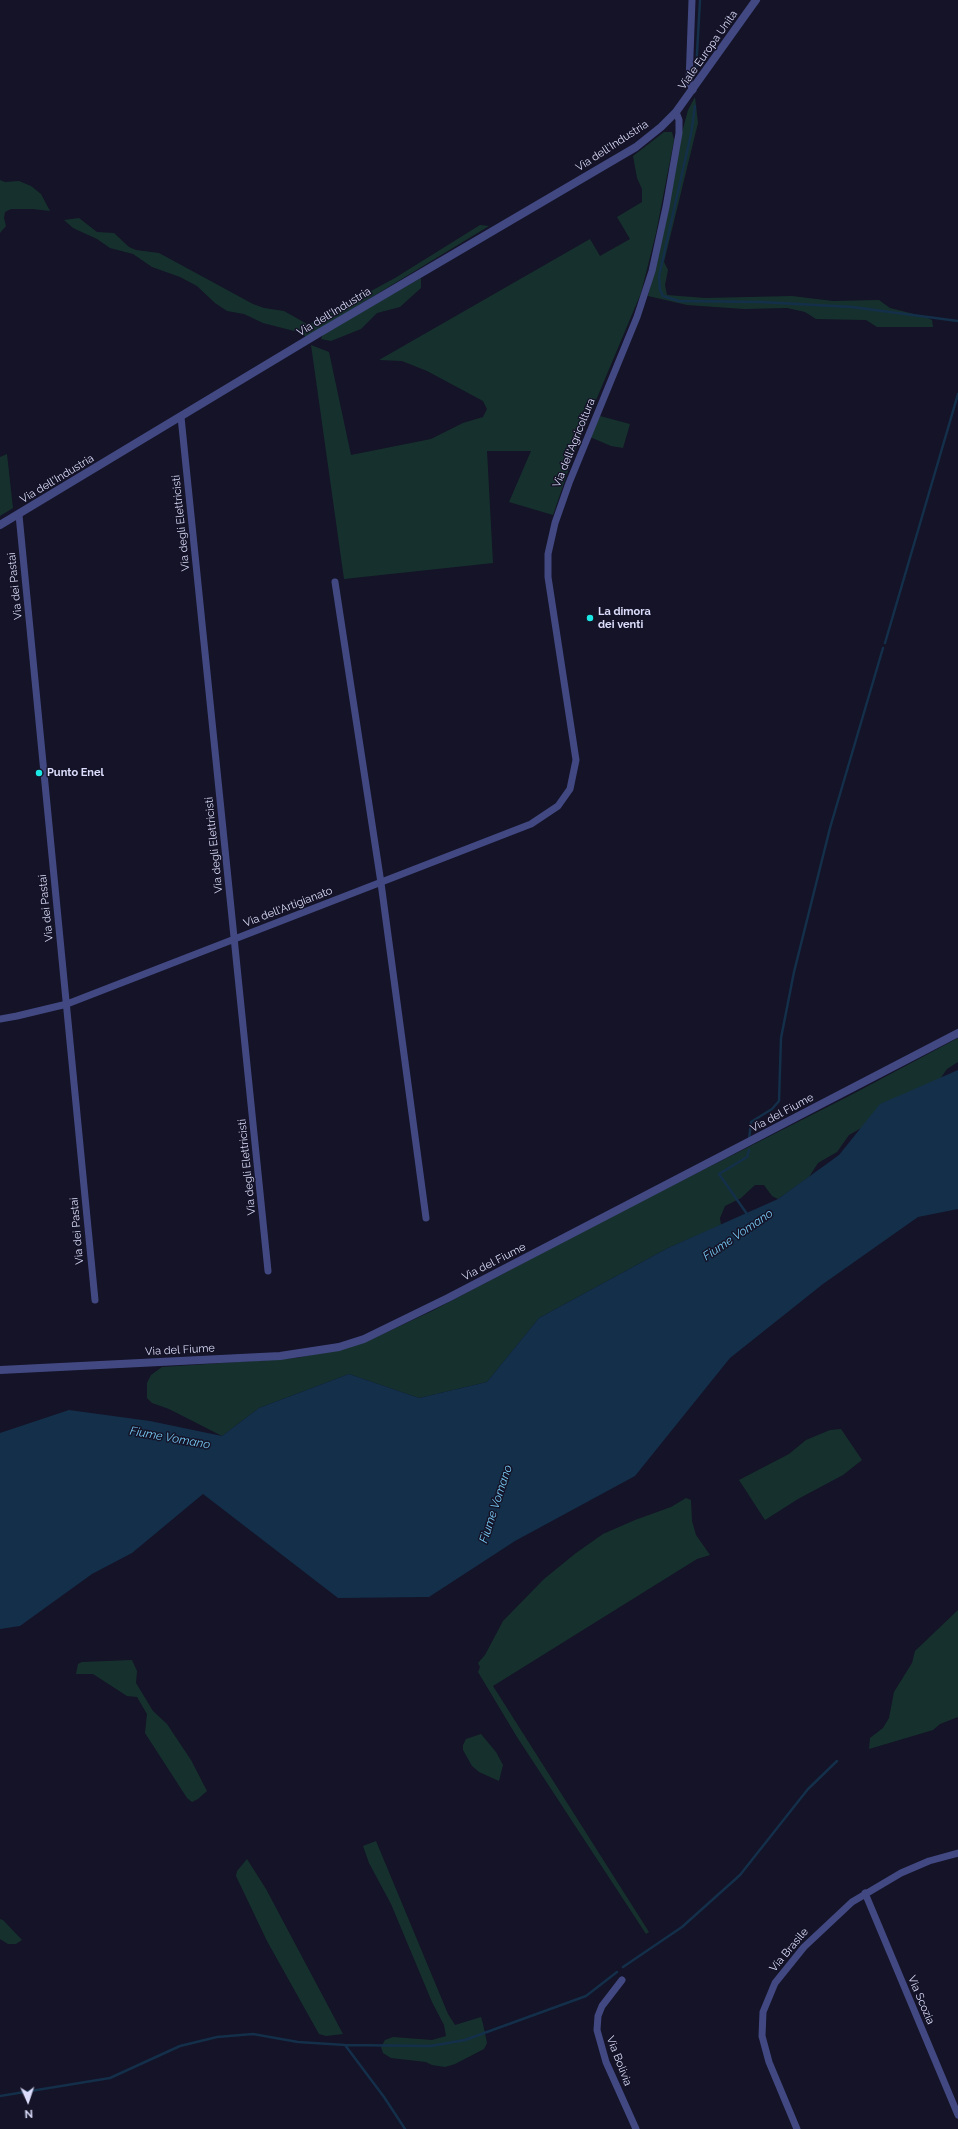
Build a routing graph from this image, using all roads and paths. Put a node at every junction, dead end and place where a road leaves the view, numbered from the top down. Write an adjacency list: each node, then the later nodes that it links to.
1 (692, 0): 3 (street)
2 (756, 0): 3 (street, Viale Europa Unita)
3 (693, 90): 4 (street, Viale Europa Unita)
4 (676, 112): 5 (street, Via dell'Industria); 9 (street, Via dell'Agricoltura)
5 (181, 417): 6 (street, Via dell'Industria); 11 (street, Via degli Elettricisti)
6 (19, 515): 7 (street, Via dell'Industria); 12 (street, Via dei Pastai)
7 (0, 525)
8 (335, 582): 10 (street)
9 (570, 789): 10 (street, Via dell'Artigianato)
10 (381, 883): 11 (street, Via dell'Artigianato); 15 (street)
11 (235, 939): 12 (street, Via dell'Artigianato); 16 (street, Via degli Elettricisti)
12 (67, 1004): 13 (street, Via dell'Artigianato); 17 (street, Via dei Pastai)
13 (0, 1019)
14 (958, 1033): 18 (street, Via del Fiume)
15 (426, 1218)
16 (268, 1271)
17 (95, 1300)
18 (0, 1370)
19 (958, 1853): 20 (street, Via Brasile)
20 (865, 1893): 22 (street, Via Scozia); 24 (street, Via Brasile)
21 (622, 1980): 23 (street, Via Bolivia)
22 (958, 2115)
23 (636, 2129)
24 (797, 2129)

